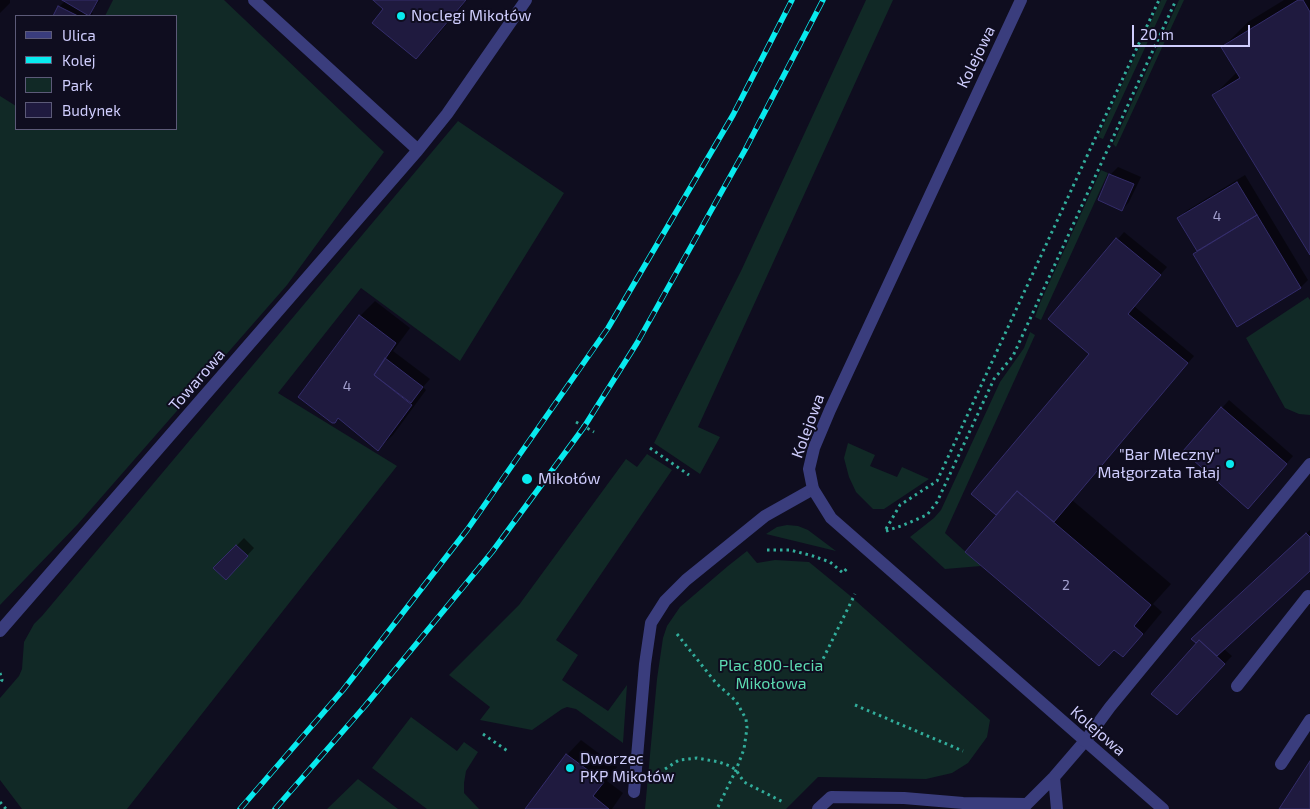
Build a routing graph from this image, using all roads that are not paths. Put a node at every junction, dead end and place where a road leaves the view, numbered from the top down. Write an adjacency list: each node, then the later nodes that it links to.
1 (254, 0): 4 (street)
2 (526, 0): 4 (street, Towarowa)
3 (1021, 0): 6 (street, Kolejowa)
4 (418, 150): 8 (street, Towarowa)
5 (1310, 464): 11 (street)
6 (813, 489): 11 (street, Kolejowa); 14 (street)
7 (1310, 598): 9 (street)
8 (0, 631)
9 (1238, 686)
10 (1310, 720): 12 (street)
11 (1085, 741): 13 (street); 21 (street, Kolejowa)
12 (1281, 764)
13 (1054, 777): 17 (street); 20 (street)
14 (634, 792)
15 (904, 798): 16 (street); 18 (street); 19 (street)
16 (960, 806): 17 (street)
17 (1025, 807)
18 (818, 809)
19 (893, 809)
20 (1056, 809)
21 (1163, 809)

